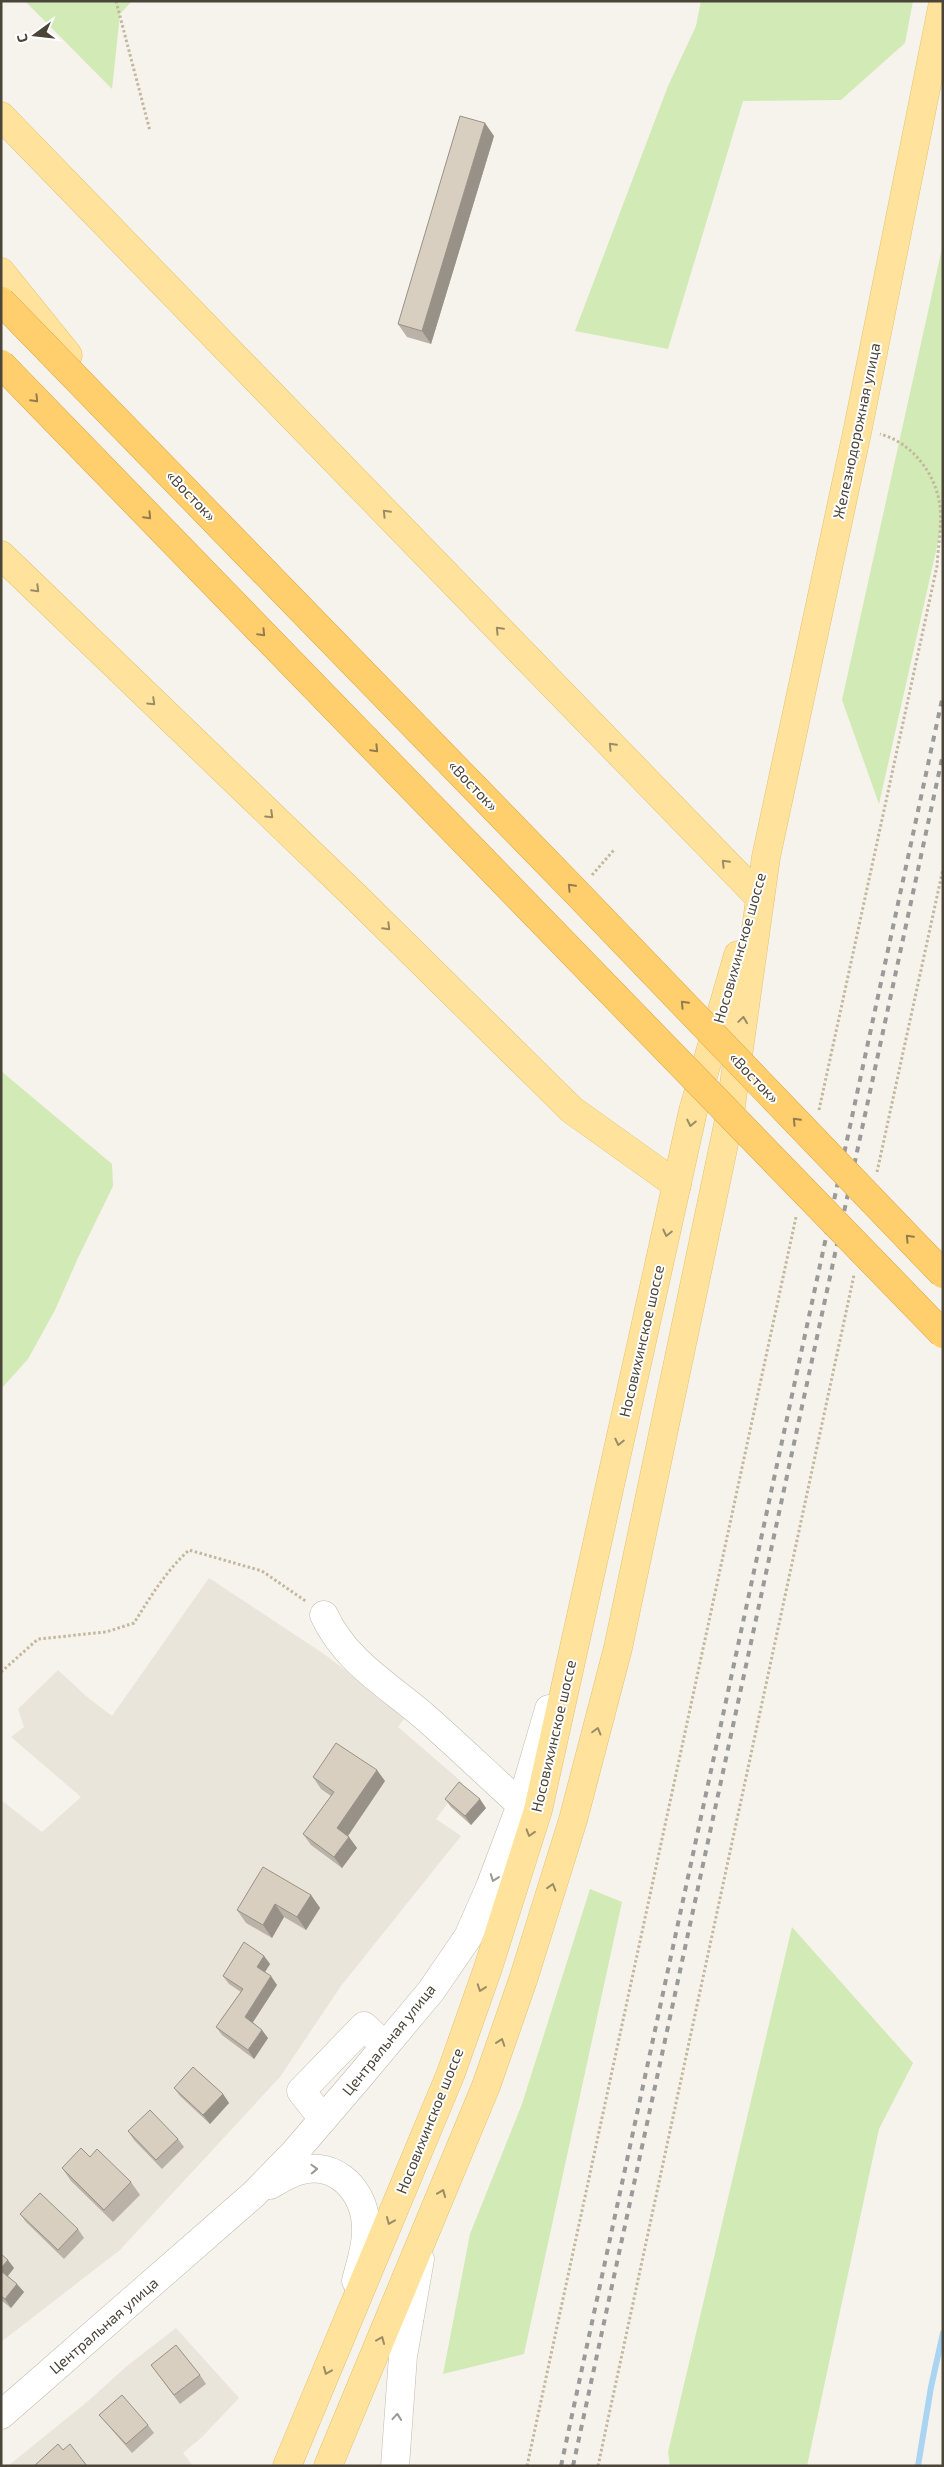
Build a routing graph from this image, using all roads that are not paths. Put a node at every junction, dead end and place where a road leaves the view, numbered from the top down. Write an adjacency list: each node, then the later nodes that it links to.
1 (943, 3): 8 (main road, Железнодорожная улица)
2 (1, 116): 9 (main road, one-way to 2)
3 (1, 272): 6 (main road, bridge)
4 (1, 301): 6 (highway, «Восток», bridge)
5 (1, 364): 12 (highway, one-way to 12, bridge)
6 (141, 445): 11 (highway, «Восток», one-way to 6, bridge)
7 (1, 555): 10 (main road, one-way to 10)
8 (766, 857): 9 (main road, Носовихинское шоссе)
9 (757, 896): 10 (main road, Носовихинское шоссе, one-way to 10); 17 (main road, Носовихинское шоссе, one-way to 9)
10 (678, 1185): 13 (main road, Носовихинское шоссе, one-way to 13)
11 (943, 1274)
12 (943, 1334)
13 (596, 1547): 15 (street, Центральная улица); 18 (main road, Носовихинское шоссе, one-way to 18)
14 (324, 1615): 15 (street)
15 (521, 1805): 16 (street, Центральная улица, one-way to 16)
16 (254, 2194): 18 (street, one-way to 18); 19 (street, Центральная улица)
17 (424, 2238): 21 (main road, Носовихинское шоссе, one-way to 17); 22 (street, one-way to 17)
18 (342, 2336): 20 (main road, Носовихинское шоссе, one-way to 20)
19 (1, 2415)
20 (287, 2466)
21 (328, 2466)
22 (395, 2466)

